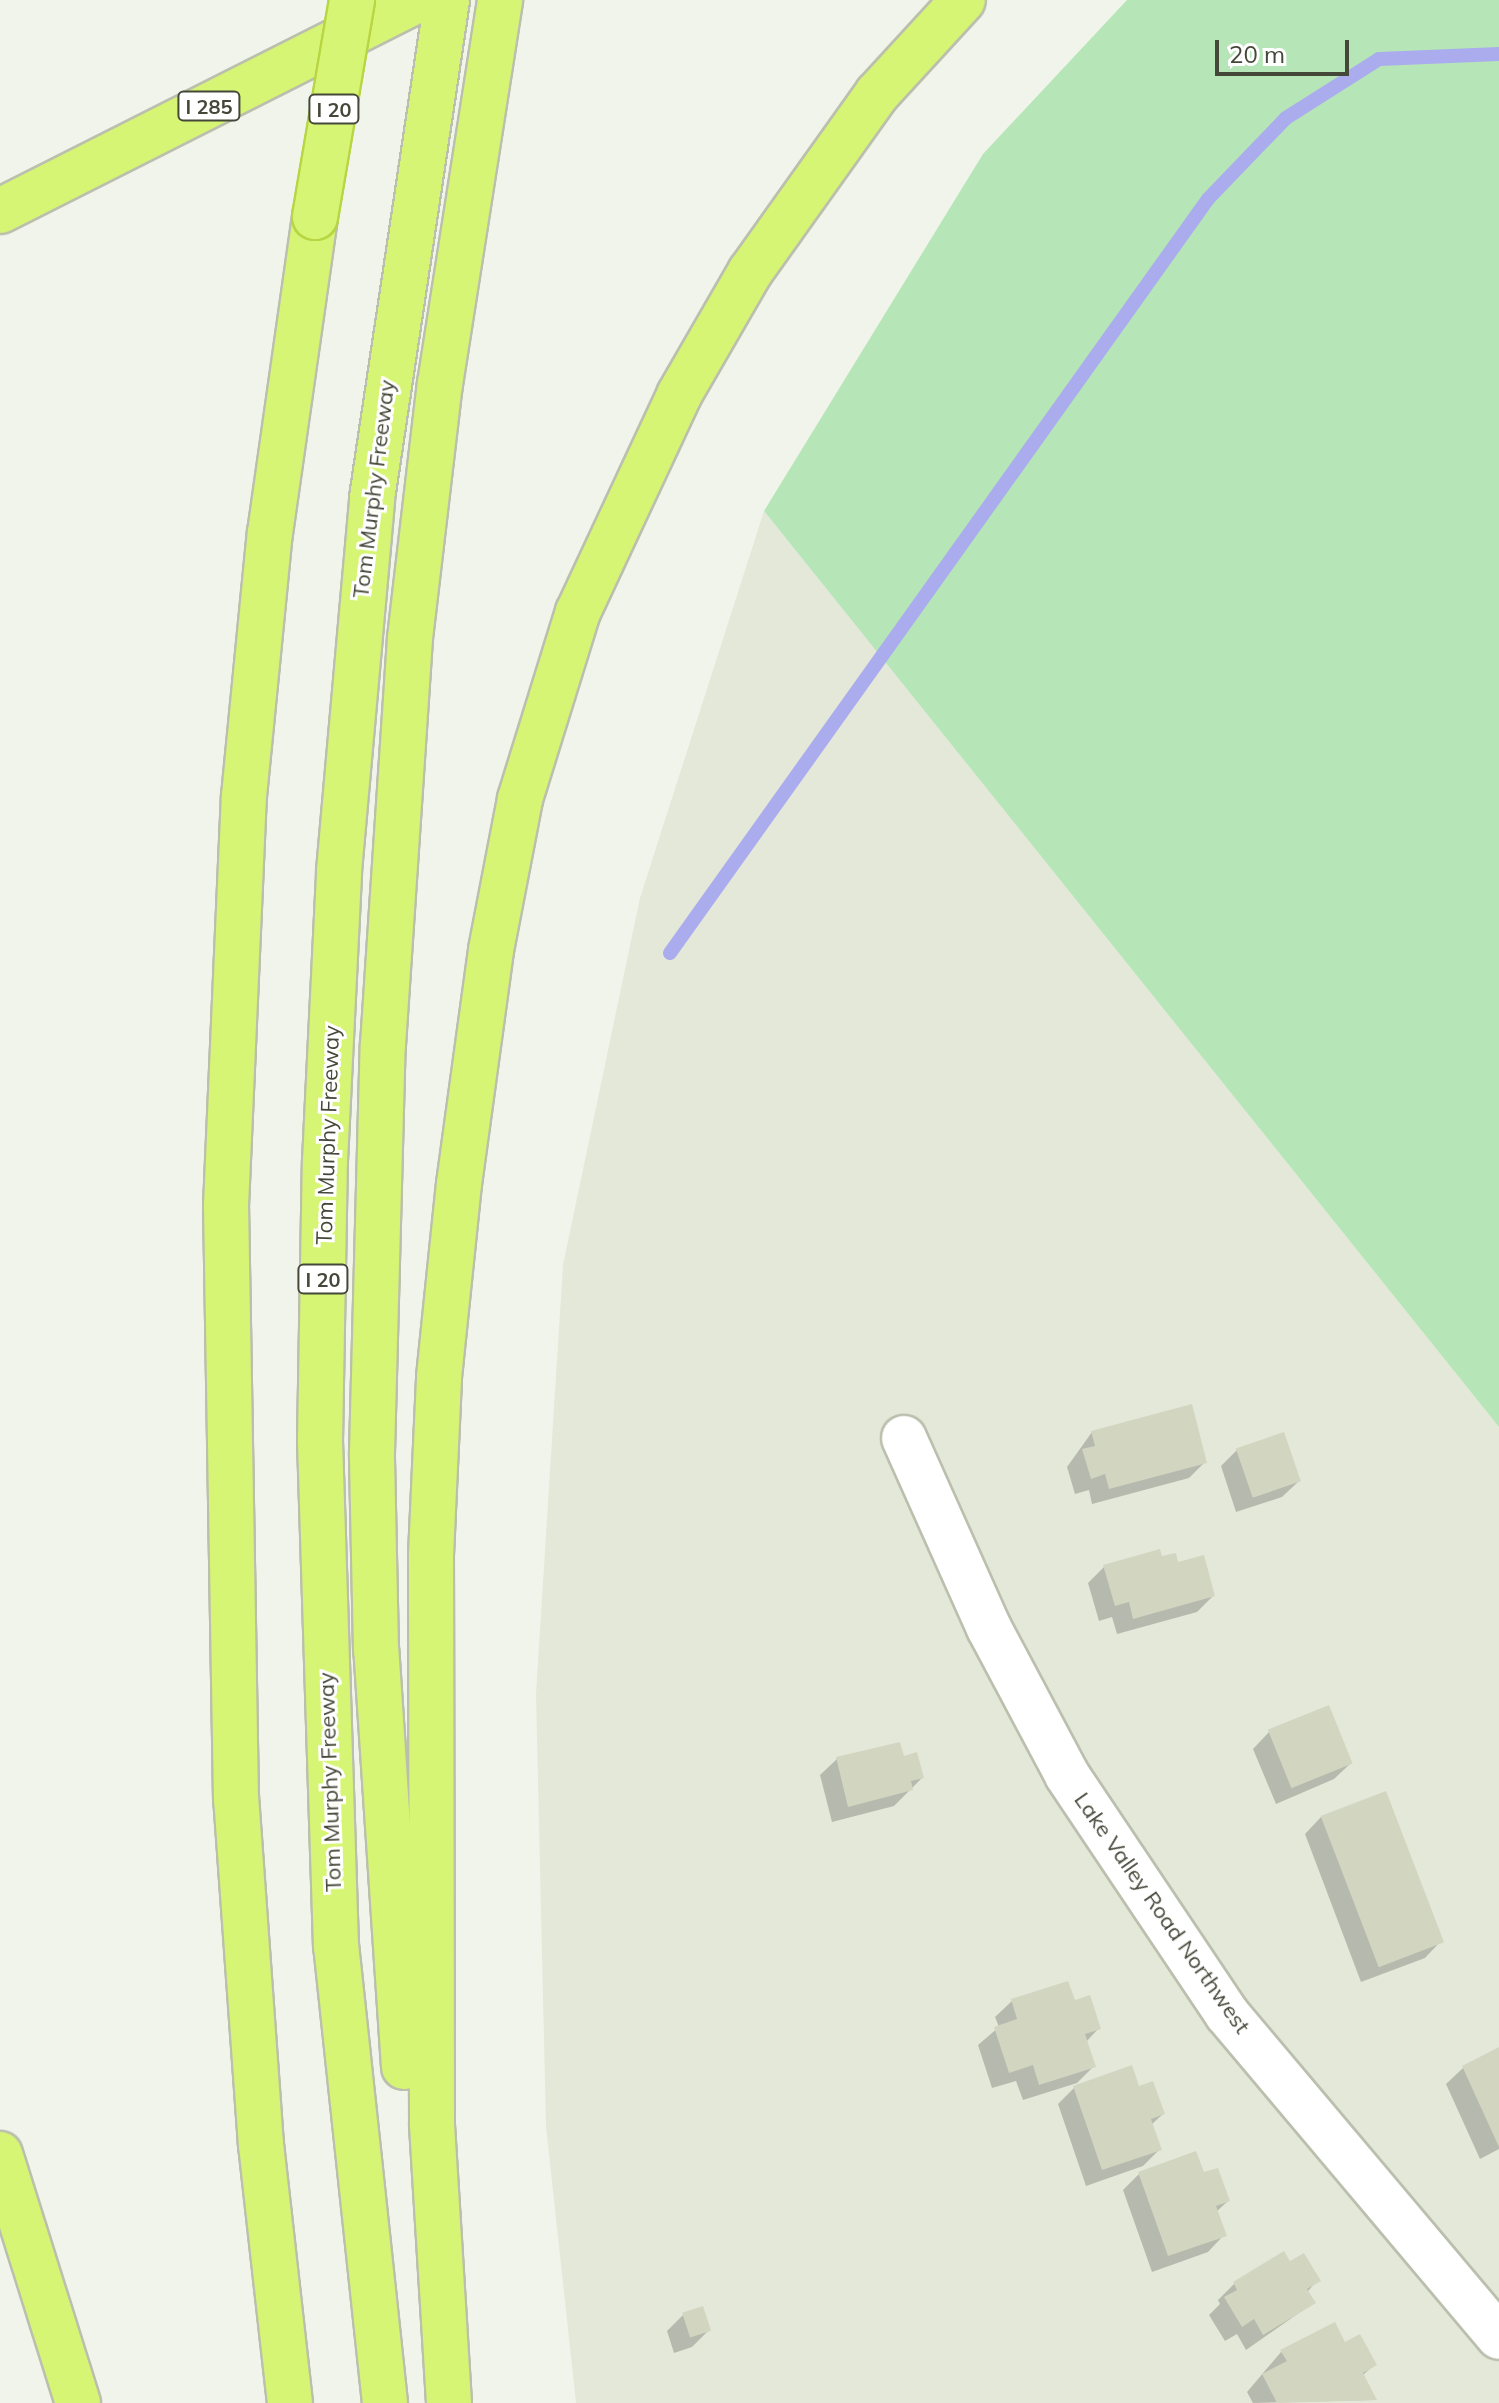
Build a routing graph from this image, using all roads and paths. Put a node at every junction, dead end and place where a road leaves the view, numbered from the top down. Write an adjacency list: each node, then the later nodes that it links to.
1 (352, 0): 11 (highway, I 20, bridge)
2 (417, 0): 6 (highway, I 285)
3 (447, 0): 12 (highway, Tom Murphy Freeway / I 20)
4 (500, 0): 13 (highway)
5 (963, 0): 13 (highway)
6 (0, 211)
7 (904, 1438): 9 (street, Lake Valley Road Northwest)
8 (0, 2154): 10 (highway)
9 (1499, 2337)
10 (78, 2403)
11 (290, 2403)
12 (385, 2403)
13 (448, 2403)

